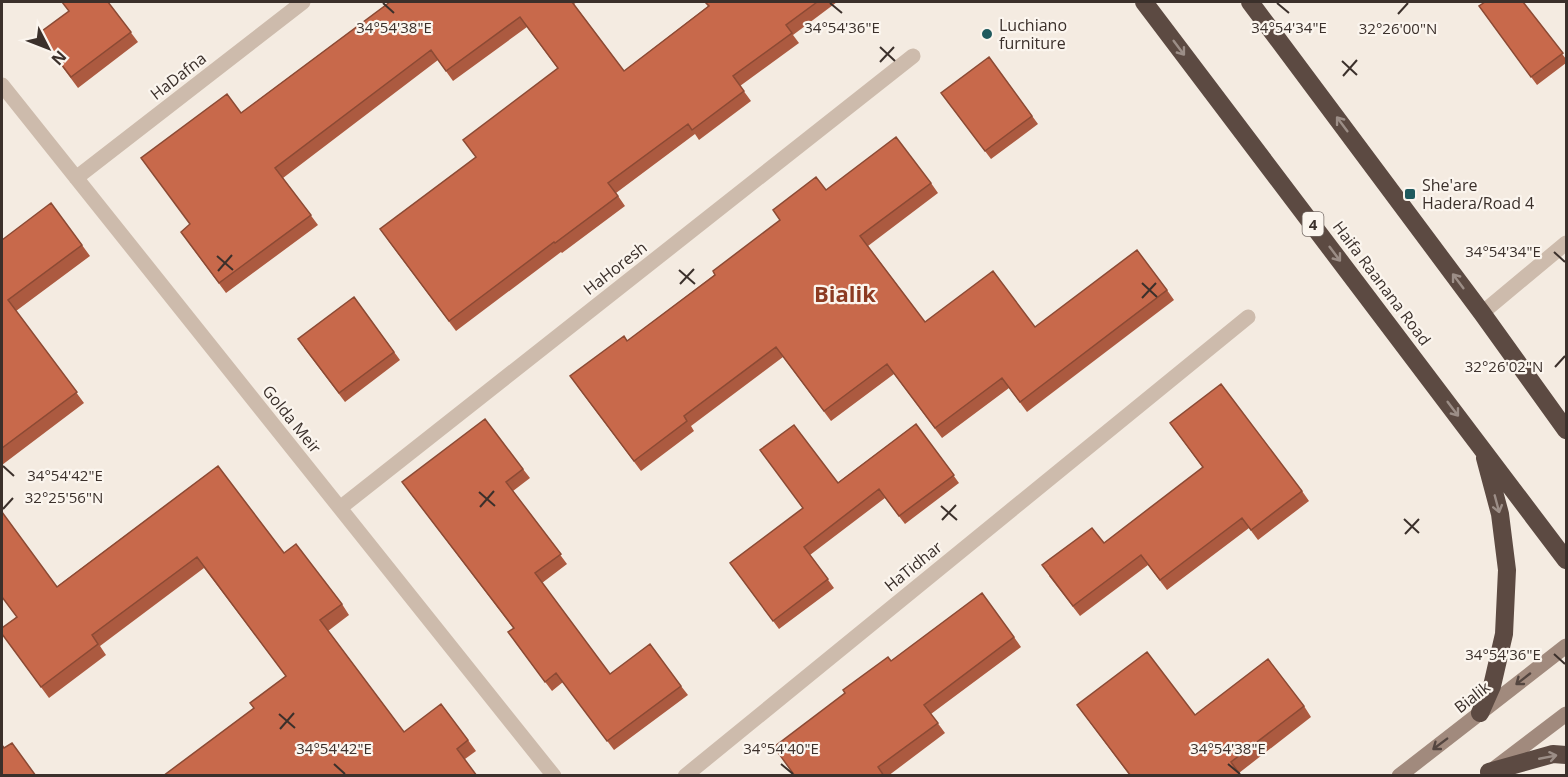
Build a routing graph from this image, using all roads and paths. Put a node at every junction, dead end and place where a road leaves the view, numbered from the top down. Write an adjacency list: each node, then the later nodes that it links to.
1 (303, 2): 6 (street, HaDafna)
2 (1144, 2): 11 (highway, Haifa Raanana Road / 4, one-way to 11)
3 (1250, 2): 8 (highway, one-way to 3)
4 (913, 56): 12 (street, HaHoresh)
5 (2, 85): 6 (street, Golda Meir)
6 (76, 178): 12 (street, Golda Meir)
7 (1566, 243): 8 (street)
8 (1482, 313): 10 (highway)
9 (1248, 317): 20 (street, HaTidhar)
10 (1566, 430)
11 (1482, 448): 13 (highway, Haifa Raanana Road / 4); 15 (highway, one-way to 15)
12 (340, 508): 19 (street, Golda Meir)
13 (1566, 560)
14 (1566, 646): 15 (main road, Bialik, one-way to 15)
15 (1480, 713): 21 (main road, Bialik, one-way to 21)
16 (1566, 714): 18 (main road)
17 (1566, 755): 18 (highway, one-way to 17)
18 (1491, 774)
19 (554, 776)
20 (685, 776)
21 (1399, 776)

